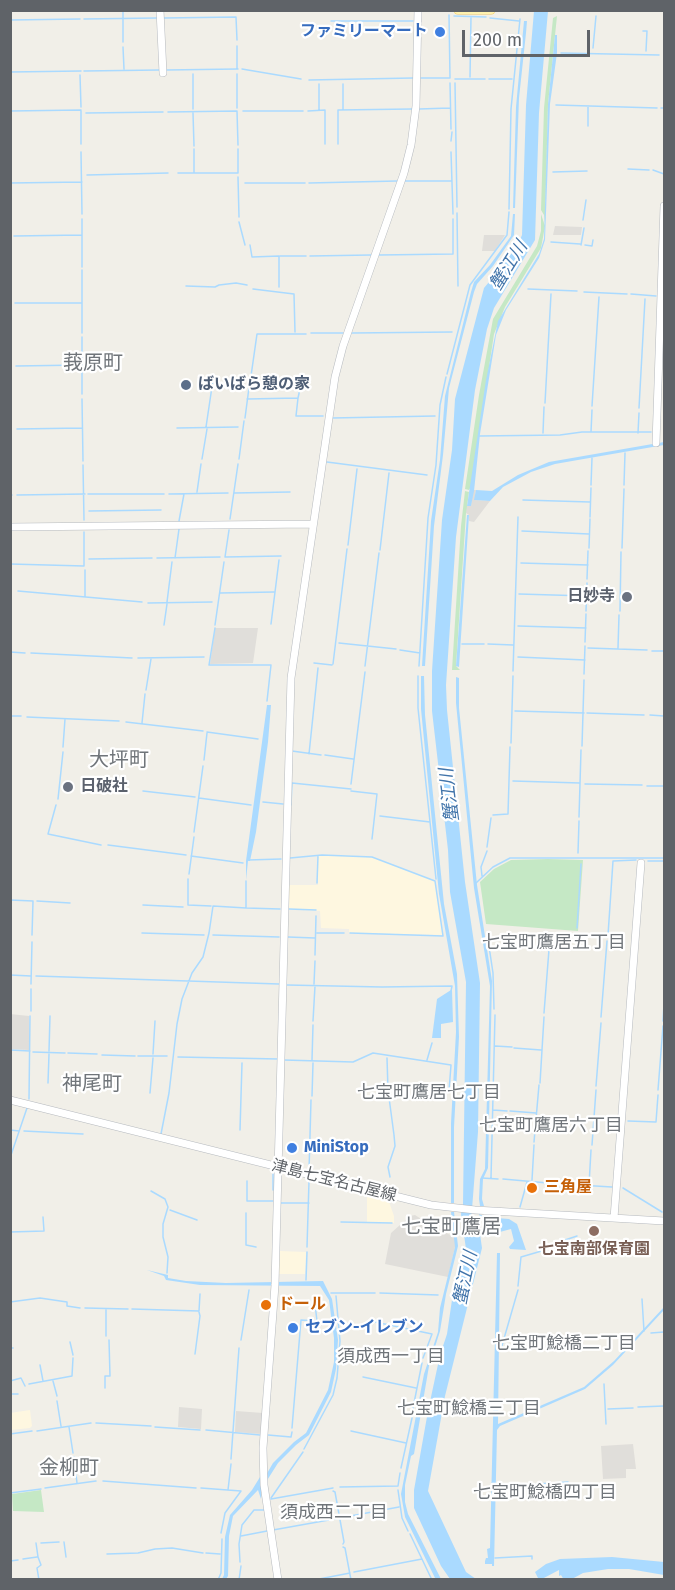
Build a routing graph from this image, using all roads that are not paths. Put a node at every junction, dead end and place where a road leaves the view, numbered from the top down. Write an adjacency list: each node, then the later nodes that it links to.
1 (160, 10): 5 (street)
2 (418, 10): 8 (street)
3 (458, 10): 4 (main road)
4 (491, 10)
5 (163, 73)
6 (664, 206): 7 (street)
7 (656, 443)
8 (312, 524): 9 (street); 12 (street)
9 (10, 527)
10 (641, 862): 13 (street)
11 (10, 1100): 12 (street, 津島七宝名古屋線)
12 (278, 1167): 13 (street, 津島七宝名古屋線); 15 (street)
13 (615, 1218): 14 (street, 津島七宝名古屋線)
14 (664, 1221)
15 (278, 1580)

